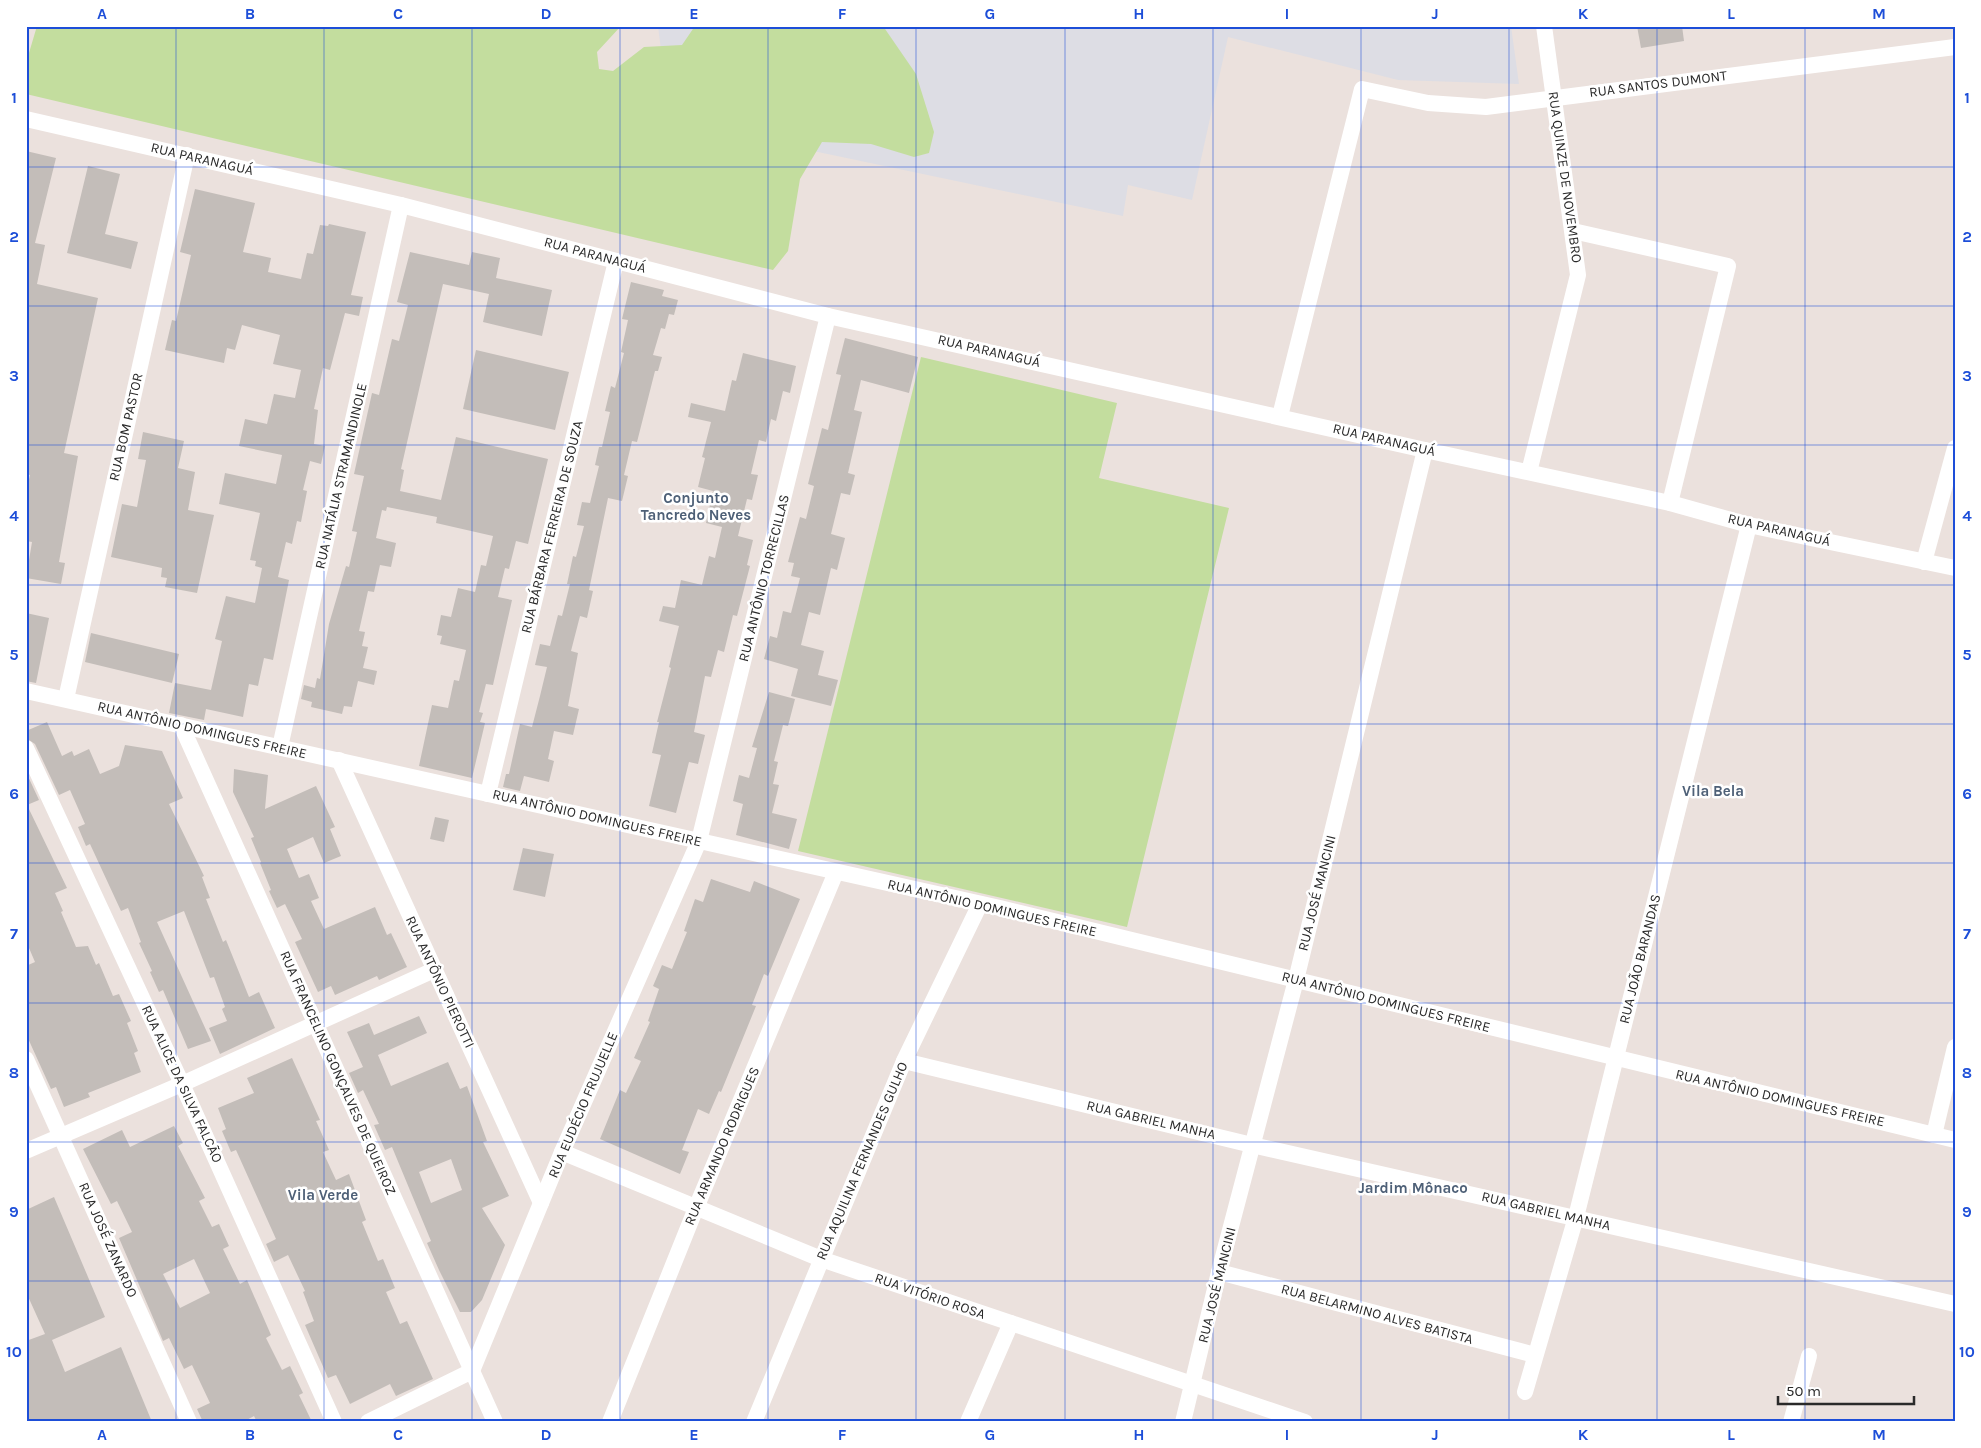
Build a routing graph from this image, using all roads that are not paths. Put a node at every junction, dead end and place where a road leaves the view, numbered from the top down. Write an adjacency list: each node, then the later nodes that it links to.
1 (1544, 26): 3 (street, RUA QUINZE DE NOVEMBRO)
2 (1955, 47): 3 (street, RUA SANTOS DUMONT)
3 (1554, 98): 7 (street, RUA QUINZE DE NOVEMBRO); 10 (street, RUA SANTOS DUMONT)
4 (26, 118): 5 (street, RUA PARANAGUÁ)
5 (187, 155): 6 (street, RUA PARANAGUÁ); 19 (street, RUA BOM PASTOR)
6 (401, 205): 8 (street, RUA PARANAGUÁ); 21 (street, RUA NATÁLIA STRAMANDINOLE)
7 (1572, 231): 13 (street, RUA QUINZE DE NOVEMBRO); 14 (street)
8 (616, 261): 9 (street, RUA PARANAGUÁ); 24 (street, RUA BÁRBARA FERREIRA DE SOUZA)
9 (828, 316): 10 (street, RUA PARANAGUÁ); 25 (street, RUA ANTÔNIO TORRECILLAS)
10 (1280, 416): 12 (street, RUA PARANAGUÁ)
11 (1955, 448): 16 (street)
12 (1425, 450): 13 (street, RUA PARANAGUÁ); 29 (street, RUA JOSÉ MANCINI)
13 (1529, 472): 14 (street, RUA PARANAGUÁ)
14 (1670, 503): 15 (street, RUA PARANAGUÁ)
15 (1749, 525): 16 (street, RUA PARANAGUÁ); 33 (street, RUA JOÃO BARANDAS)
16 (1924, 562): 17 (street, RUA PARANAGUÁ)
17 (1955, 568)
18 (26, 691): 19 (street, RUA ANTÔNIO DOMINGUES FREIRE)
19 (66, 699): 20 (street, RUA ANTÔNIO DOMINGUES FREIRE)
20 (181, 725): 21 (street, RUA ANTÔNIO DOMINGUES FREIRE); 30 (street, RUA FRANCELINO GONÇALVES DE QUEIROZ)
21 (280, 747): 23 (street, RUA ANTÔNIO DOMINGUES FREIRE)
22 (26, 748): 35 (street, RUA ALICE DA SILVA FALCÃO)
23 (339, 760): 24 (street, RUA ANTÔNIO DOMINGUES FREIRE); 28 (street, RUA ANTÔNIO PIEROTTI)
24 (488, 794): 25 (street, RUA ANTÔNIO DOMINGUES FREIRE)
25 (699, 841): 26 (street, RUA ANTÔNIO DOMINGUES FREIRE); 41 (street, RUA EUDÉCIO FRUJUELLE)
26 (836, 872): 27 (street, RUA ANTÔNIO DOMINGUES FREIRE); 43 (street, RUA ARMANDO RODRIGUES)
27 (980, 904): 29 (street, RUA ANTÔNIO DOMINGUES FREIRE); 34 (street, RUA AQUILINA FERNANDES GULHO)
28 (434, 970): 30 (street); 42 (street, RUA ANTÔNIO PIEROTTI)
29 (1296, 980): 33 (street, RUA ANTÔNIO DOMINGUES FREIRE); 39 (street, RUA JOSÉ MANCINI)
30 (315, 1022): 35 (street); 51 (street, RUA FRANCELINO GONÇALVES DE QUEIROZ)
31 (1955, 1047): 37 (street)
32 (26, 1059): 36 (street, RUA JOSÉ ZANARDO)
33 (1614, 1059): 37 (street, RUA ANTÔNIO DOMINGUES FREIRE); 44 (street, RUA JOÃO BARANDAS)
34 (904, 1061): 39 (street, RUA GABRIEL MANHA); 45 (street, RUA AQUILINA FERNANDES GULHO)
35 (182, 1084): 36 (street); 55 (street, RUA ALICE DA SILVA FALCÃO)
36 (61, 1135): 40 (street); 54 (street, RUA JOSÉ ZANARDO)
37 (1934, 1135): 38 (street, RUA ANTÔNIO DOMINGUES FREIRE)
38 (1955, 1140)
39 (1252, 1145): 44 (street, RUA GABRIEL MANHA); 46 (street, RUA JOSÉ MANCINI)
40 (26, 1151)
41 (562, 1152): 42 (street, RUA EUDÉCIO FRUJUELLE); 43 (street, RUA VITÓRIO ROSA)
42 (541, 1203): 51 (street, RUA EUDÉCIO FRUJUELLE)
43 (696, 1208): 45 (street, RUA VITÓRIO ROSA); 58 (street, RUA ARMANDO RODRIGUES)
44 (1576, 1217): 47 (street, RUA GABRIEL MANHA); 49 (street, RUA JOÃO BARANDAS)
45 (821, 1259): 48 (street, RUA VITÓRIO ROSA); 59 (street, RUA AQUILINA FERNANDES GULHO)
46 (1219, 1272): 49 (street, RUA BELARMINO ALVES BATISTA); 52 (street, RUA JOSÉ MANCINI)
47 (1955, 1304)
48 (1011, 1323): 52 (street, RUA VITÓRIO ROSA); 60 (street)
49 (1535, 1355): 53 (street, RUA JOÃO BARANDAS)
50 (1809, 1356): 63 (street)
51 (472, 1371): 56 (street); 57 (street, RUA FRANCELINO GONÇALVES DE QUEIROZ)
52 (1192, 1384): 61 (street, RUA JOSÉ MANCINI); 62 (street, RUA VITÓRIO ROSA)
53 (1525, 1392)
54 (190, 1422)
55 (334, 1422)
56 (368, 1422)
57 (495, 1422)
58 (610, 1422)
59 (754, 1422)
60 (968, 1422)
61 (1183, 1422)
62 (1305, 1422)
63 (1791, 1422)

